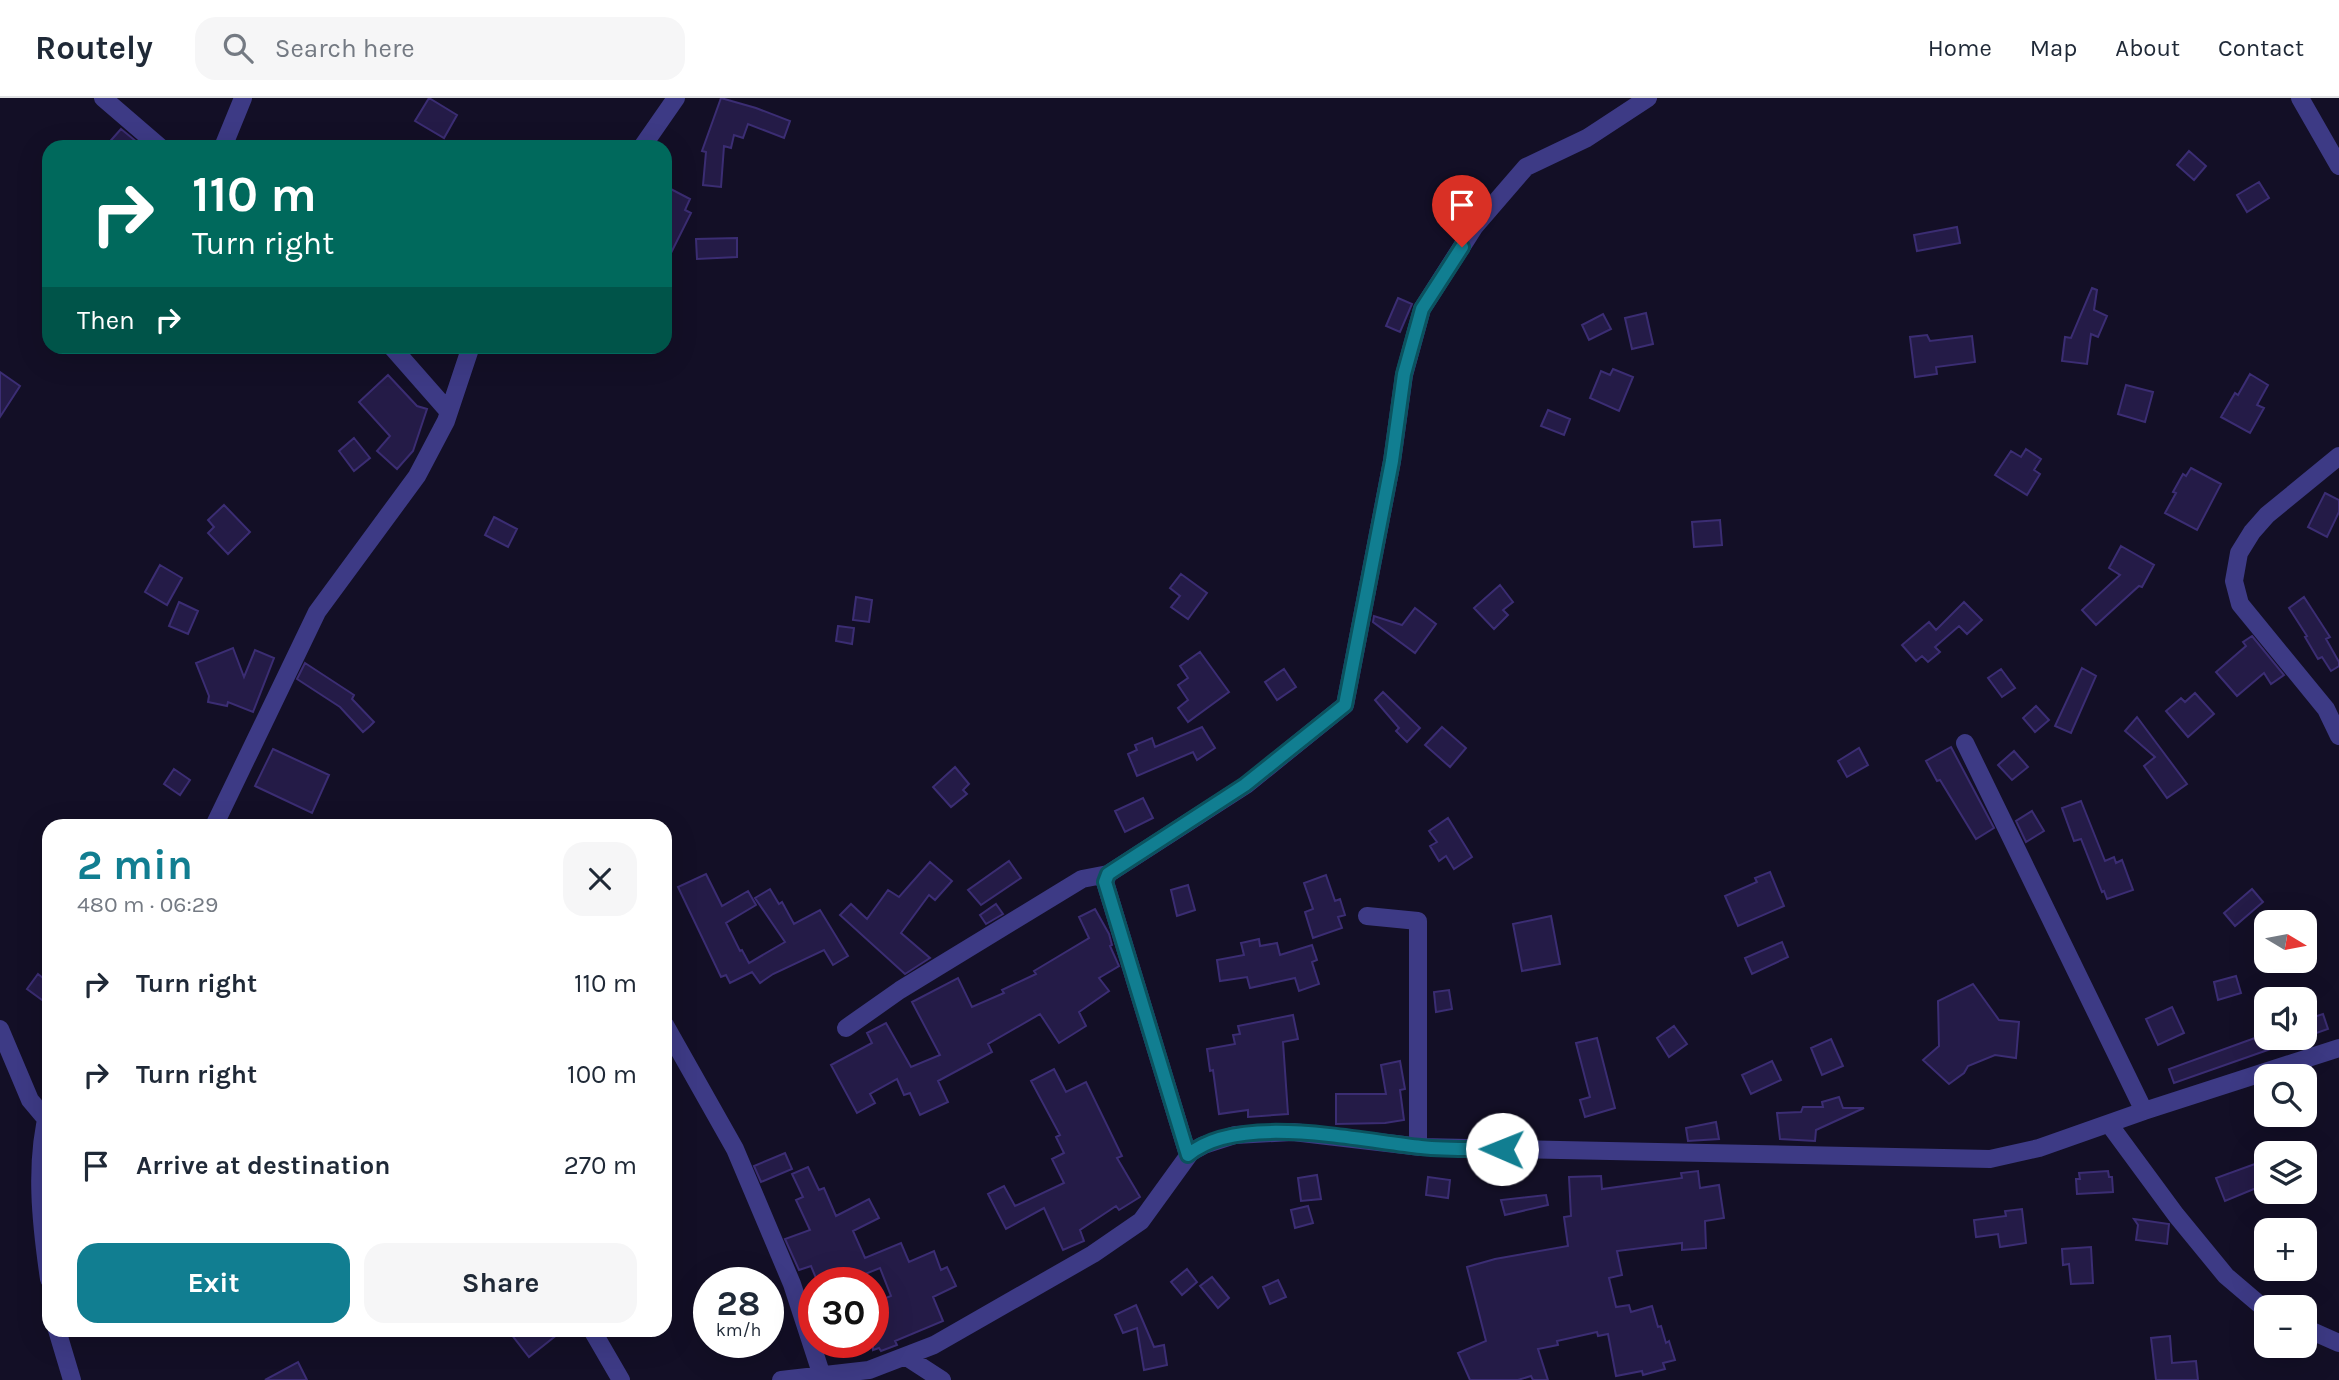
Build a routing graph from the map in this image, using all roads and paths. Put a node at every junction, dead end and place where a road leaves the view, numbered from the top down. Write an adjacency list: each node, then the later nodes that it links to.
1 (103, 98): 6 (street)
2 (243, 98): 7 (street)
3 (676, 98): 8 (street)
4 (2300, 98): 9 (street)
5 (1640, 101): 17 (street)
6 (152, 140)
7 (226, 140)
8 (647, 140)
9 (2339, 166)
10 (398, 354): 12 (street)
11 (468, 354): 12 (street)
12 (449, 412): 16 (street)
13 (2339, 456): 14 (street)
14 (2339, 736)
15 (1965, 743): 24 (street)
16 (217, 819)
17 (1108, 874): 20 (street); 28 (street)
18 (1367, 916): 26 (street)
19 (0, 1028): 23 (street)
20 (846, 1028)
21 (672, 1037): 36 (street)
22 (2339, 1048): 24 (street)
23 (42, 1109)
24 (2144, 1111): 25 (street)
25 (2109, 1124): 26 (street); 30 (street)
26 (1418, 1147): 28 (street)
27 (42, 1150): 29 (street)
28 (1188, 1155): 35 (street)
29 (42, 1199)
30 (2254, 1300)
31 (2317, 1333): 34 (street)
32 (59, 1337): 37 (street)
33 (596, 1337): 38 (street)
34 (2339, 1343)
35 (905, 1356): 36 (street); 40 (street)
36 (822, 1377): 39 (street)
37 (72, 1380)
38 (621, 1380)
39 (781, 1380)
40 (942, 1380)

